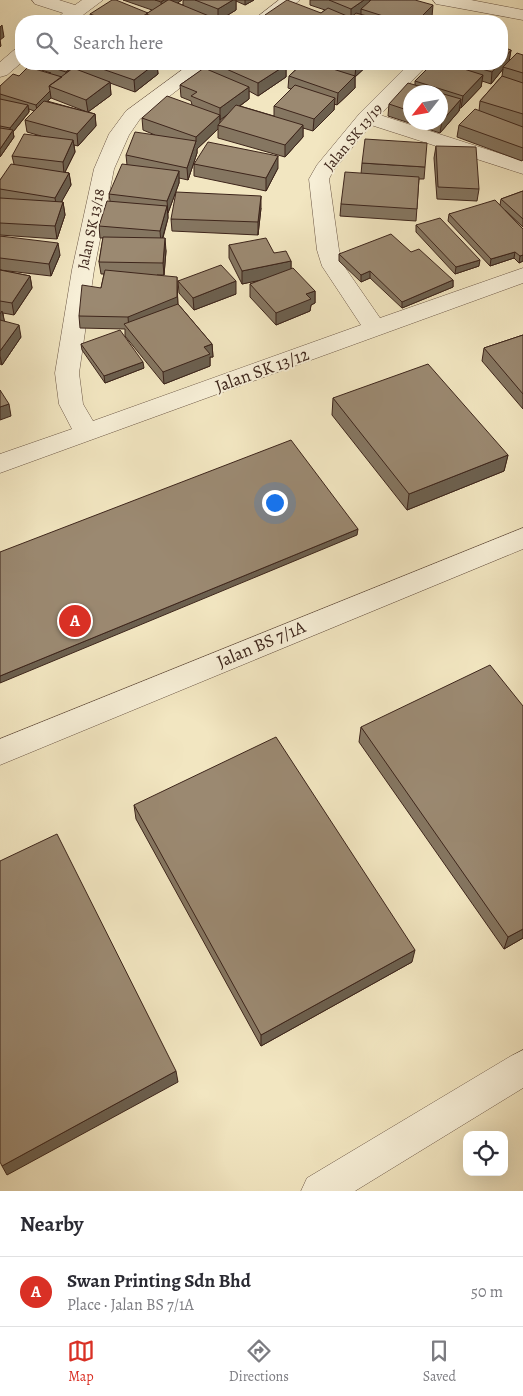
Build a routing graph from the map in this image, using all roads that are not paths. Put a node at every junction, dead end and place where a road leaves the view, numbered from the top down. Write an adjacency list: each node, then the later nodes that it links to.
1 (41, 0): 6 (street)
2 (94, 0): 7 (street)
3 (291, 0): 8 (street)
4 (442, 0): 5 (street)
5 (478, 7): 9 (street); 10 (street)
6 (67, 15)
7 (71, 15)
8 (270, 15)
9 (469, 15)
10 (523, 15)
11 (15, 59): 14 (street)
12 (194, 70): 19 (street, Jalan SK 13/18)
13 (413, 70): 15 (street, Jalan SK 13/19)
14 (0, 71)
15 (367, 117): 16 (street); 18 (street, Jalan SK 13/19)
16 (523, 168)
17 (523, 275): 18 (street, Jalan SK 13/12)
18 (375, 329): 19 (street, Jalan SK 13/12)
19 (86, 432): 20 (street, Jalan SK 13/12)
20 (0, 464)
21 (523, 538): 22 (street, Jalan BS 7/1A)
22 (0, 752)
23 (523, 1068): 24 (street)
24 (320, 1191)

